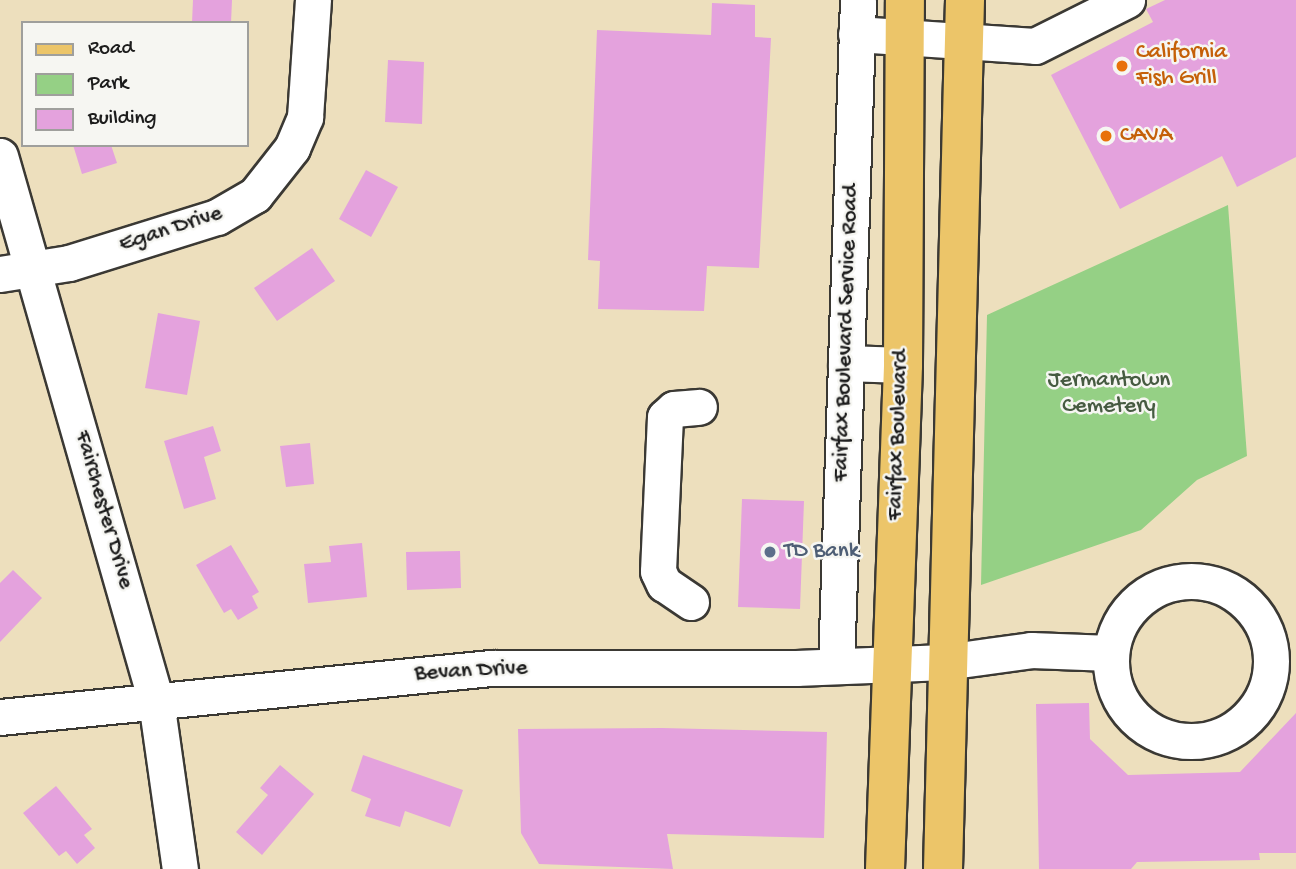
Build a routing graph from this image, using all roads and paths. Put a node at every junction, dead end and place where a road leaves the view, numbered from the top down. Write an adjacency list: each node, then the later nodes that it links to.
1 (313, 0): 9 (street, Egan Drive)
2 (858, 0): 6 (street, Fairfax Boulevard Service Road)
3 (965, 0): 7 (main road)
4 (1127, 0): 7 (street)
5 (904, 18): 6 (street); 7 (street); 11 (main road, Fairfax Boulevard)
6 (856, 34): 10 (street, Fairfax Boulevard Service Road)
7 (964, 42): 16 (main road)
8 (0, 156): 9 (street, Fairchester Drive)
9 (17, 271): 19 (street, Fairchester Drive)
10 (846, 363): 11 (street); 18 (street, Fairfax Boulevard Service Road)
11 (903, 365): 17 (main road, Fairfax Boulevard)
12 (699, 407): 13 (street)
13 (691, 602)
14 (1111, 653): 15 (street); 15 (street); 16 (street, Bevan Drive)
15 (1284, 661)
16 (945, 662): 17 (street, Bevan Drive); 23 (main road)
17 (890, 665): 18 (street, Bevan Drive); 22 (main road, Fairfax Boulevard)
18 (836, 666): 19 (street, Bevan Drive)
19 (156, 701): 20 (street, Bevan Drive); 21 (street, Fairchester Drive)
20 (0, 717)
21 (180, 869)
22 (885, 869)
23 (943, 869)

